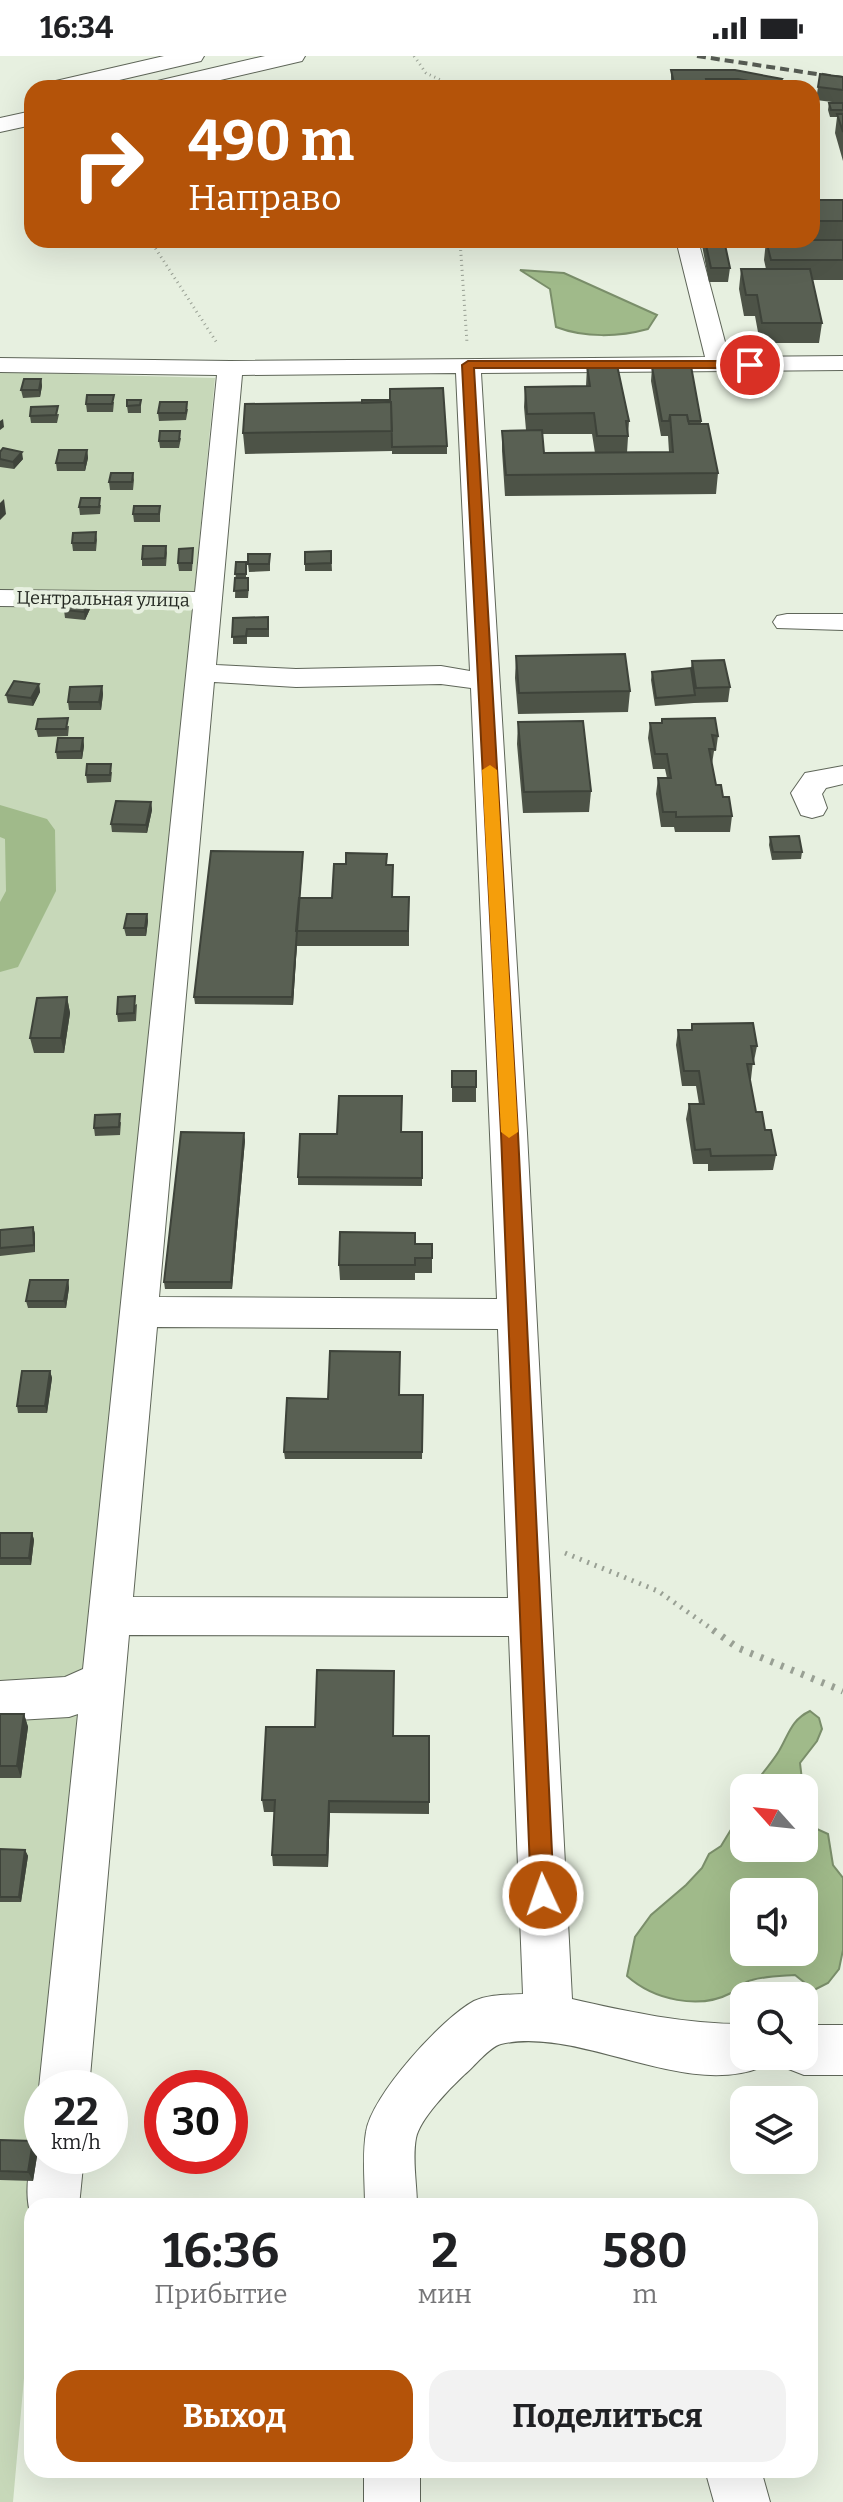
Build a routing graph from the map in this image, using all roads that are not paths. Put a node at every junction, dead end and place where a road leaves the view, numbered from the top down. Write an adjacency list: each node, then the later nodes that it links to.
1 (193, 56): 3 (highway)
2 (294, 56): 4 (highway)
3 (90, 80)
4 (192, 80)
5 (24, 120): 6 (highway)
6 (0, 125)
7 (689, 248): 11 (street)
8 (843, 363): 11 (street)
9 (0, 365): 12 (street)
10 (468, 365): 11 (street); 12 (street); 18 (street)
11 (719, 365)
12 (230, 368): 14 (street)
13 (0, 598): 14 (street, Центральная улица)
14 (207, 600): 17 (street)
15 (787, 622): 16 (street)
16 (843, 622)
17 (200, 673): 18 (street); 21 (street)
18 (486, 682): 22 (street)
19 (843, 775): 20 (street)
20 (812, 808)
21 (138, 1312): 22 (street); 23 (street)
22 (517, 1314): 24 (street)
23 (108, 1616): 24 (street); 25 (street)
24 (530, 1617): 27 (street)
25 (102, 1681): 26 (street); 31 (street)
26 (0, 1701)
27 (548, 2018): 28 (street); 34 (street)
28 (730, 2049)
29 (818, 2050): 30 (street)
30 (843, 2050)
31 (66, 2070)
32 (56, 2174): 33 (street)
33 (54, 2198)
34 (391, 2198)
35 (392, 2478): 37 (street)
36 (735, 2478): 38 (street)
37 (392, 2502)
38 (742, 2502)

